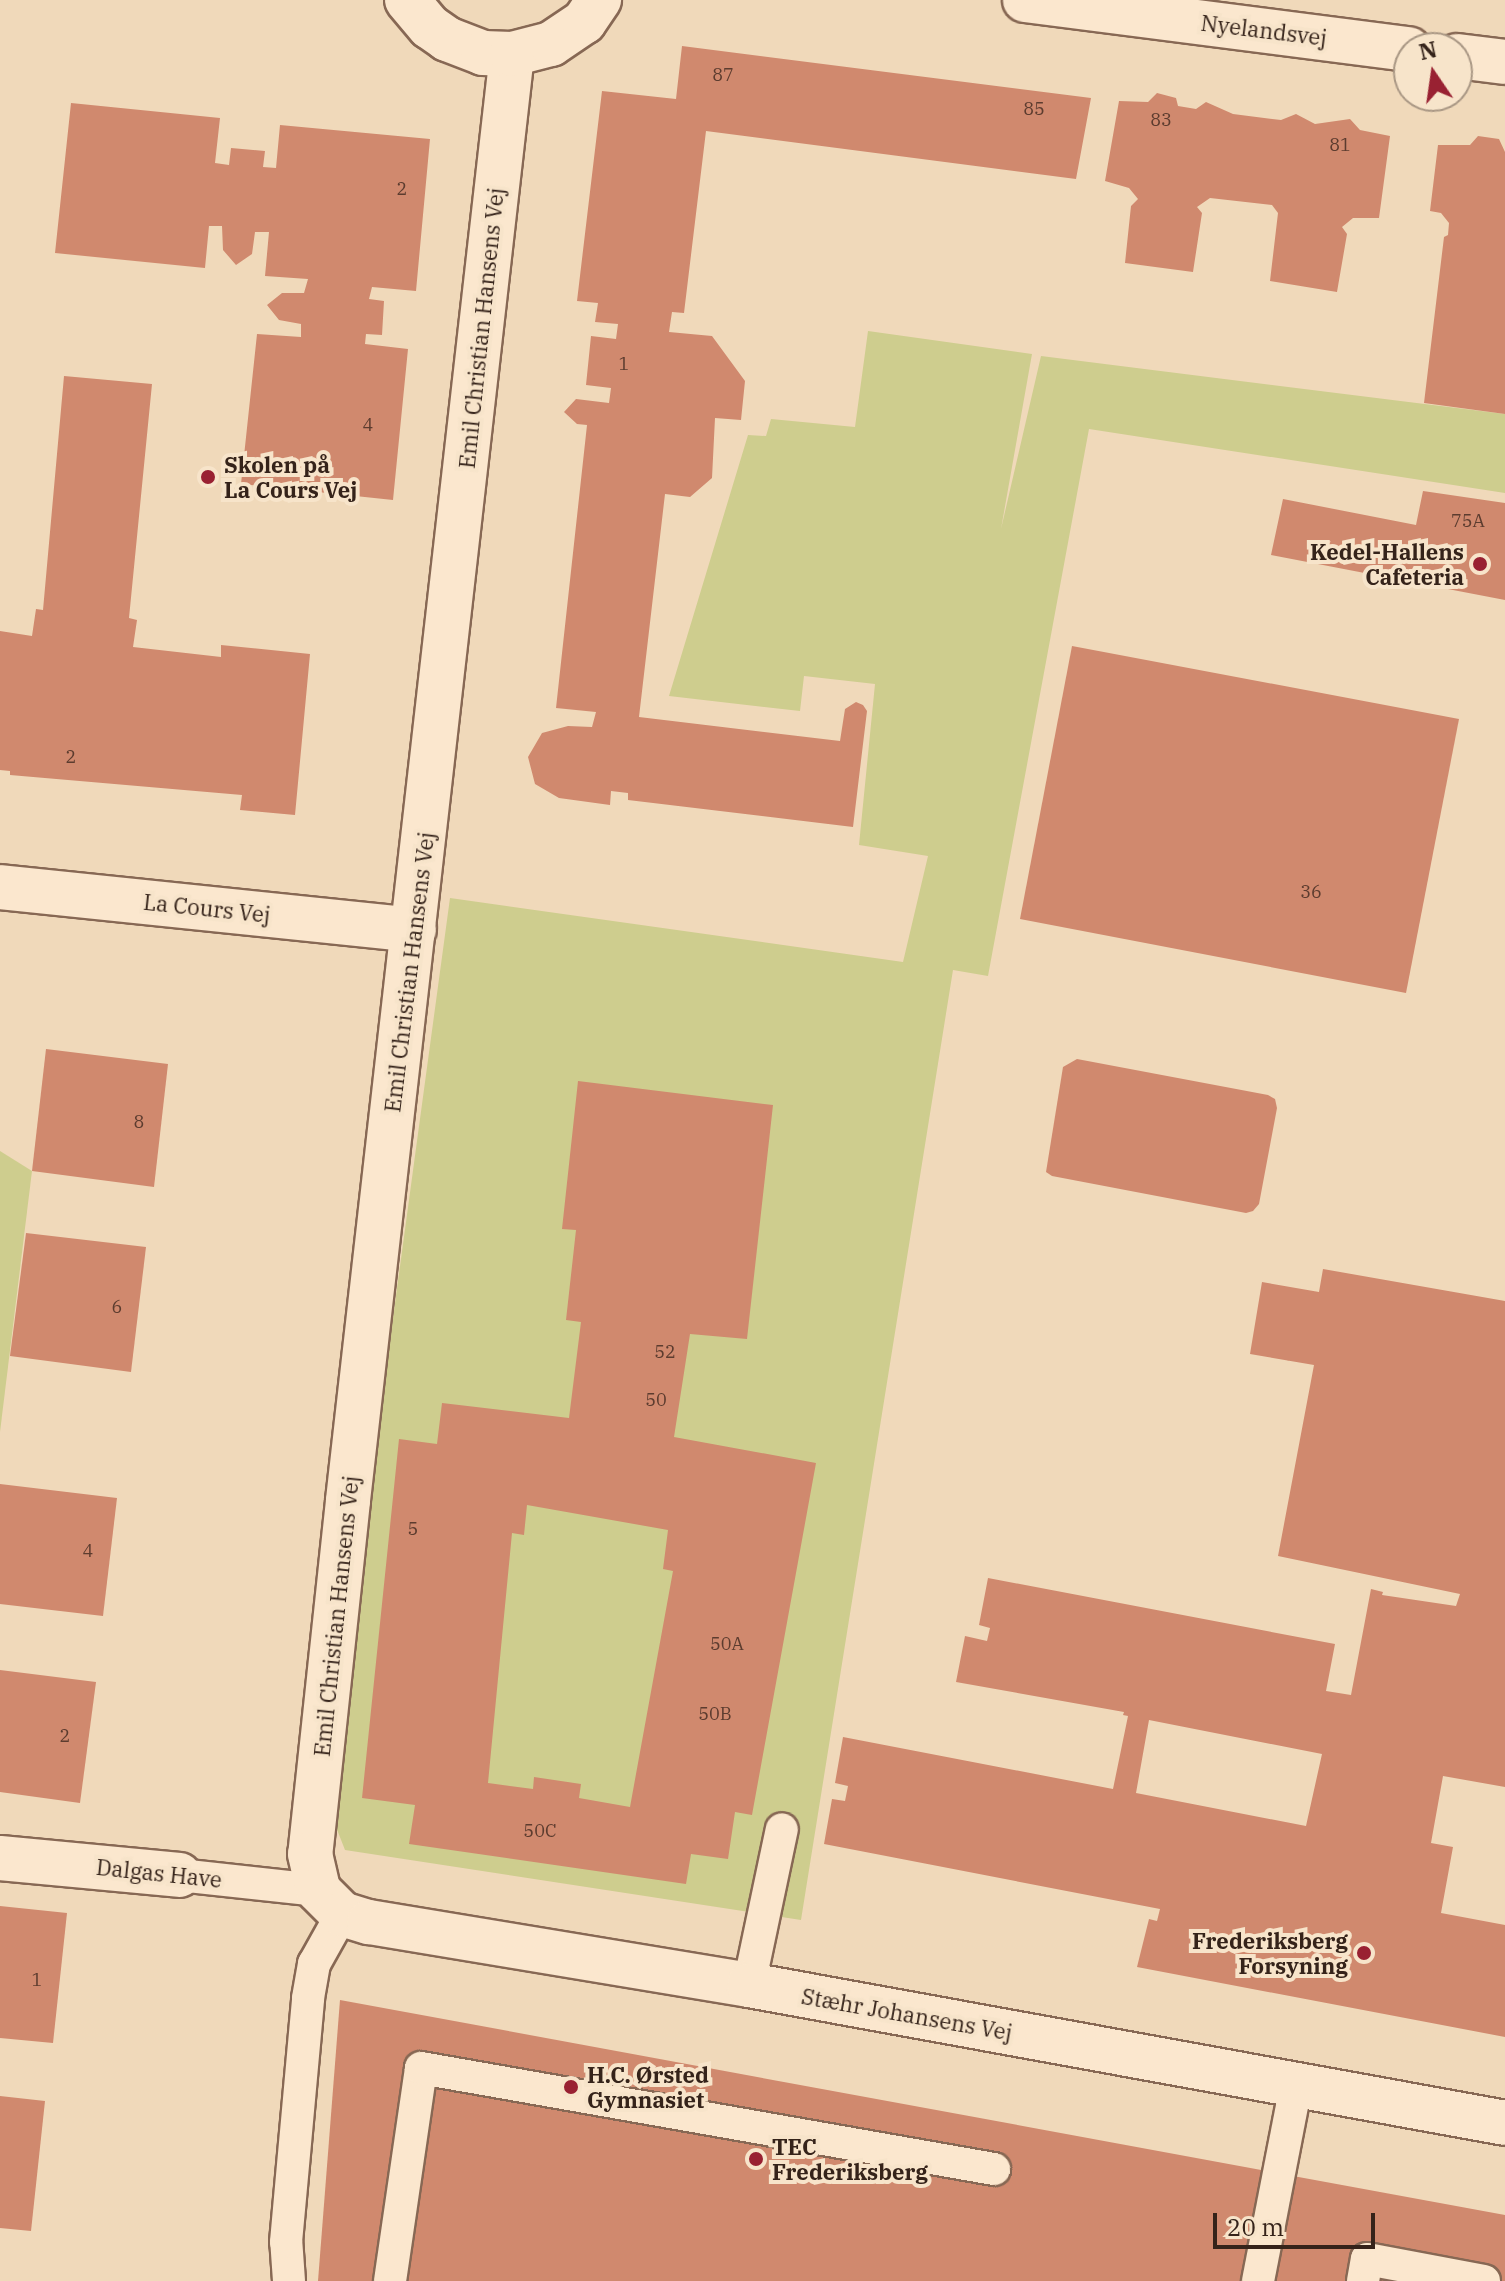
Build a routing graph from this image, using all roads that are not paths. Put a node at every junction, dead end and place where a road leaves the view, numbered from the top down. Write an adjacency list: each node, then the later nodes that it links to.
1 (407, 0): 5 (street)
2 (599, 0): 5 (street)
3 (1025, 0): 4 (street, Nyelandsvej)
4 (1393, 47)
5 (512, 54): 9 (street, Emil Christian Hansens Vej)
6 (1473, 58): 7 (street)
7 (1505, 62)
8 (0, 887): 9 (street, La Cours Vej)
9 (414, 930): 13 (street, Emil Christian Hansens Vej)
10 (782, 1829): 14 (lane)
11 (0, 1858): 12 (street, Dalgas Have)
12 (179, 1875): 13 (lane, Dalgas Have)
13 (330, 1902): 14 (street, Stæhr Johansens Vej); 18 (lane)
14 (749, 1985): 15 (street, Stæhr Johansens Vej)
15 (1296, 2085): 16 (street, Stæhr Johansens Vej); 20 (lane)
16 (1505, 2123)
17 (994, 2169): 19 (lane)
18 (289, 2281)
19 (390, 2281)
20 (1258, 2281)
21 (1363, 2281): 22 (lane)
22 (1484, 2281)

